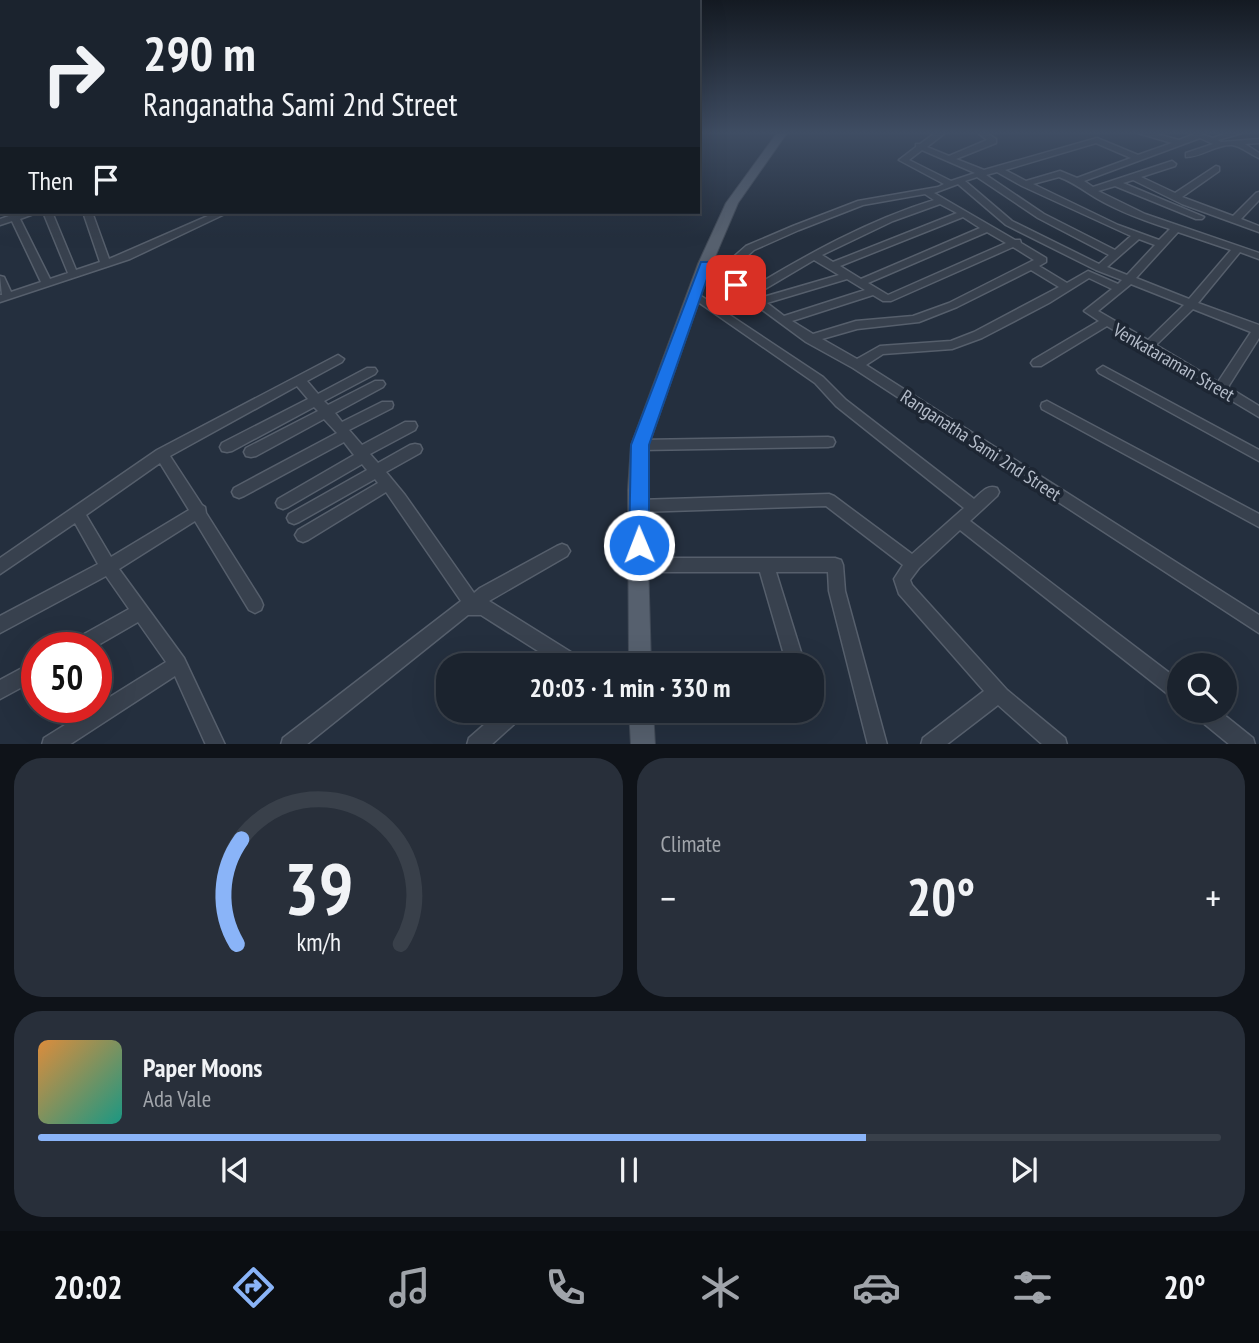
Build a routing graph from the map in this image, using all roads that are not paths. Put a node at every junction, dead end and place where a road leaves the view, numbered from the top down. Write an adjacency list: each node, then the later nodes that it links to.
1 (757, 168): 46 (main road)
2 (921, 168): 12 (street)
3 (969, 168): 9 (street)
4 (1002, 168): 7 (street)
5 (1115, 168): 11 (street)
6 (1161, 168): 10 (street)
7 (998, 169): 9 (street); 14 (street)
8 (1216, 169): 18 (street)
9 (980, 173): 12 (street); 28 (street)
10 (1135, 177): 13 (street); 18 (street)
11 (1077, 181): 14 (street); 15 (street)
12 (955, 182): 16 (street); 36 (street)
13 (1116, 183): 15 (street); 21 (street)
14 (1026, 184): 20 (street)
15 (1090, 191): 30 (street)
16 (927, 192): 19 (street); 52 (street)
17 (1259, 195): 31 (street)
18 (1177, 196): 25 (street)
19 (940, 201): 27 (street); 42 (street)
20 (1070, 206): 28 (street); 37 (street)
21 (1181, 212): 25 (street); 30 (street)
22 (48, 214): 50 (street)
23 (88, 214): 45 (street)
24 (220, 214): 41 (street)
25 (1203, 214): 31 (street); 34 (street)
26 (13, 215): 29 (street); 55 (street)
27 (961, 215): 32 (street); 47 (street)
28 (1041, 216): 43 (street)
29 (0, 222)
30 (1163, 224): 33 (street)
31 (1239, 225): 35 (street)
32 (985, 229): 38 (street); 56 (street)
33 (1175, 229): 34 (street); 39 (street)
34 (1187, 229): 40 (street)
35 (1259, 229)
36 (1029, 234): 38 (street); 49 (street)
37 (1138, 235): 39 (street); 43 (street)
38 (1014, 244): 48 (street); 59 (street)
39 (1160, 244): 54 (street)
40 (1238, 248): 44 (street); 63 (street)
41 (138, 252): 45 (street)
42 (814, 254): 47 (street); 62 (street)
43 (1116, 254): 49 (street)
44 (1259, 256)
45 (105, 262): 50 (street)
46 (705, 264): 52 (street, Ranganatha Sami 2nd Street); 60 (main road)
47 (835, 265): 51 (street)
48 (1032, 266): 57 (street); 67 (street)
49 (1100, 268): 54 (street)
50 (72, 272): 55 (street)
51 (849, 275): 56 (street); 62 (street)
52 (724, 276): 62 (street, Ranganatha Sami 2nd Street)
53 (0, 279): 61 (street)
54 (1129, 279): 58 (street); 63 (street)
55 (46, 282): 61 (street)
56 (860, 283): 59 (street)
57 (1068, 288): 58 (street); 71 (street)
58 (1120, 289): 65 (street, Venkataraman Street)
59 (871, 292): 64 (street)
60 (695, 295): 85 (main road); 98 (street)
61 (4, 297)
62 (753, 298): 64 (street, Ranganatha Sami 2nd Street)
63 (1191, 303): 66 (street); 68 (street)
64 (783, 320): 67 (street, Ranganatha Sami 2nd Street)
65 (1106, 322): 68 (street, Venkataraman Street); 70 (street)
66 (1259, 330): 76 (street)
67 (810, 339): 71 (street, Ranganatha Sami 2nd Street)
68 (1147, 346): 76 (street, Venkataraman Street)
69 (338, 359): 74 (street)
70 (1037, 363)
71 (857, 365): 115 (street, Ranganatha Sami 2nd Street)
72 (1103, 370): 91 (street)
73 (371, 371): 77 (street)
74 (299, 380): 77 (street); 89 (street)
75 (379, 384): 80 (street)
76 (1220, 389): 81 (street, Venkataraman Street)
77 (315, 400): 80 (street); 86 (street)
78 (387, 405): 83 (street)
79 (1047, 406): 103 (street)
80 (326, 412): 83 (street); 88 (street)
81 (1259, 412)
82 (410, 426): 90 (street)
83 (342, 432): 90 (street); 94 (street)
84 (828, 442): 85 (street)
85 (640, 445): 97 (main road)
86 (227, 447)
87 (415, 449): 92 (street)
88 (251, 452)
89 (162, 454): 99 (street); 100 (street)
90 (362, 455): 92 (street); 96 (street)
91 (1259, 456)
92 (375, 470): 93 (street); 101 (street)
93 (387, 484): 104 (street); 112 (street)
94 (239, 492)
95 (992, 492): 98 (street)
96 (283, 503)
97 (638, 506): 106 (street); 107 (main road)
98 (975, 508): 102 (street)
99 (200, 512): 109 (street); 111 (street)
100 (78, 515): 108 (street); 109 (street)
101 (294, 518)
102 (960, 522): 106 (street); 122 (street)
103 (1259, 522)
104 (303, 535)
105 (562, 551): 112 (street)
106 (914, 563): 124 (street)
107 (639, 565): 110 (street); 118 (main road)
108 (0, 567)
109 (108, 567): 113 (street); 114 (street)
110 (766, 567): 119 (street); 133 (street)
111 (255, 605)
112 (473, 605): 117 (street); 130 (street)
113 (139, 612): 116 (street); 120 (street)
114 (0, 625)
115 (1259, 625)
116 (104, 632)
117 (555, 653)
118 (640, 653)
119 (792, 653)
120 (178, 664): 128 (street); 129 (street)
121 (21, 679): 123 (street)
122 (1167, 683)
123 (0, 690)
124 (1001, 696): 134 (street); 135 (street)
125 (500, 723): 131 (street)
126 (640, 723): 132 (main road)
127 (1220, 723): 136 (street)
128 (51, 744)
129 (216, 744)
130 (290, 744)
131 (476, 744)
132 (643, 744)
133 (878, 744)
134 (930, 744)
135 (1058, 744)
136 (1247, 744)

